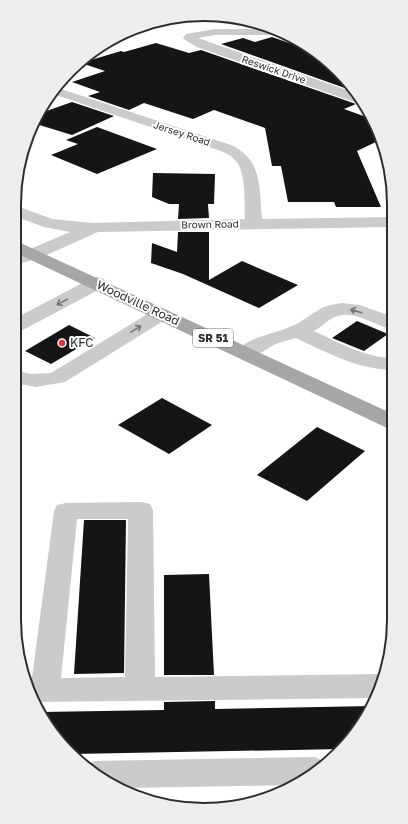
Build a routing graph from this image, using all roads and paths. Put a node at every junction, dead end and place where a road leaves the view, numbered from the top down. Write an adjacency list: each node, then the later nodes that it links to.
1 (266, 32): 3 (street, Reswick Drive)
2 (60, 92): 6 (street, Jersey Road)
3 (352, 96)
4 (21, 213): 7 (street)
5 (387, 222): 6 (street, Brown Road)
6 (254, 223): 7 (street, Brown Road)
7 (95, 227): 9 (street, Brown Road)
8 (21, 248): 9 (main road, Woodville Road / SR 51)
9 (34, 254): 10 (street, Brown Road); 11 (main road, Woodville Road / SR 51)
10 (21, 258)
11 (97, 283): 12 (main road, Woodville Road / SR 51); 14 (street, one-way to 14)
12 (161, 314): 16 (street, one-way to 12); 17 (main road, Woodville Road / SR 51)
13 (387, 322): 15 (street, one-way to 15)
14 (21, 323)
15 (298, 331): 17 (street); 18 (street)
16 (119, 340): 19 (street); 20 (street)
17 (245, 353): 21 (main road, Woodville Road / SR 51)
18 (387, 364)
19 (21, 368)
20 (21, 380)
21 (387, 419)
22 (374, 686): 23 (street)
23 (140, 688): 24 (street); 24 (street)
24 (37, 690)
25 (307, 771): 26 (street)
26 (107, 775)

